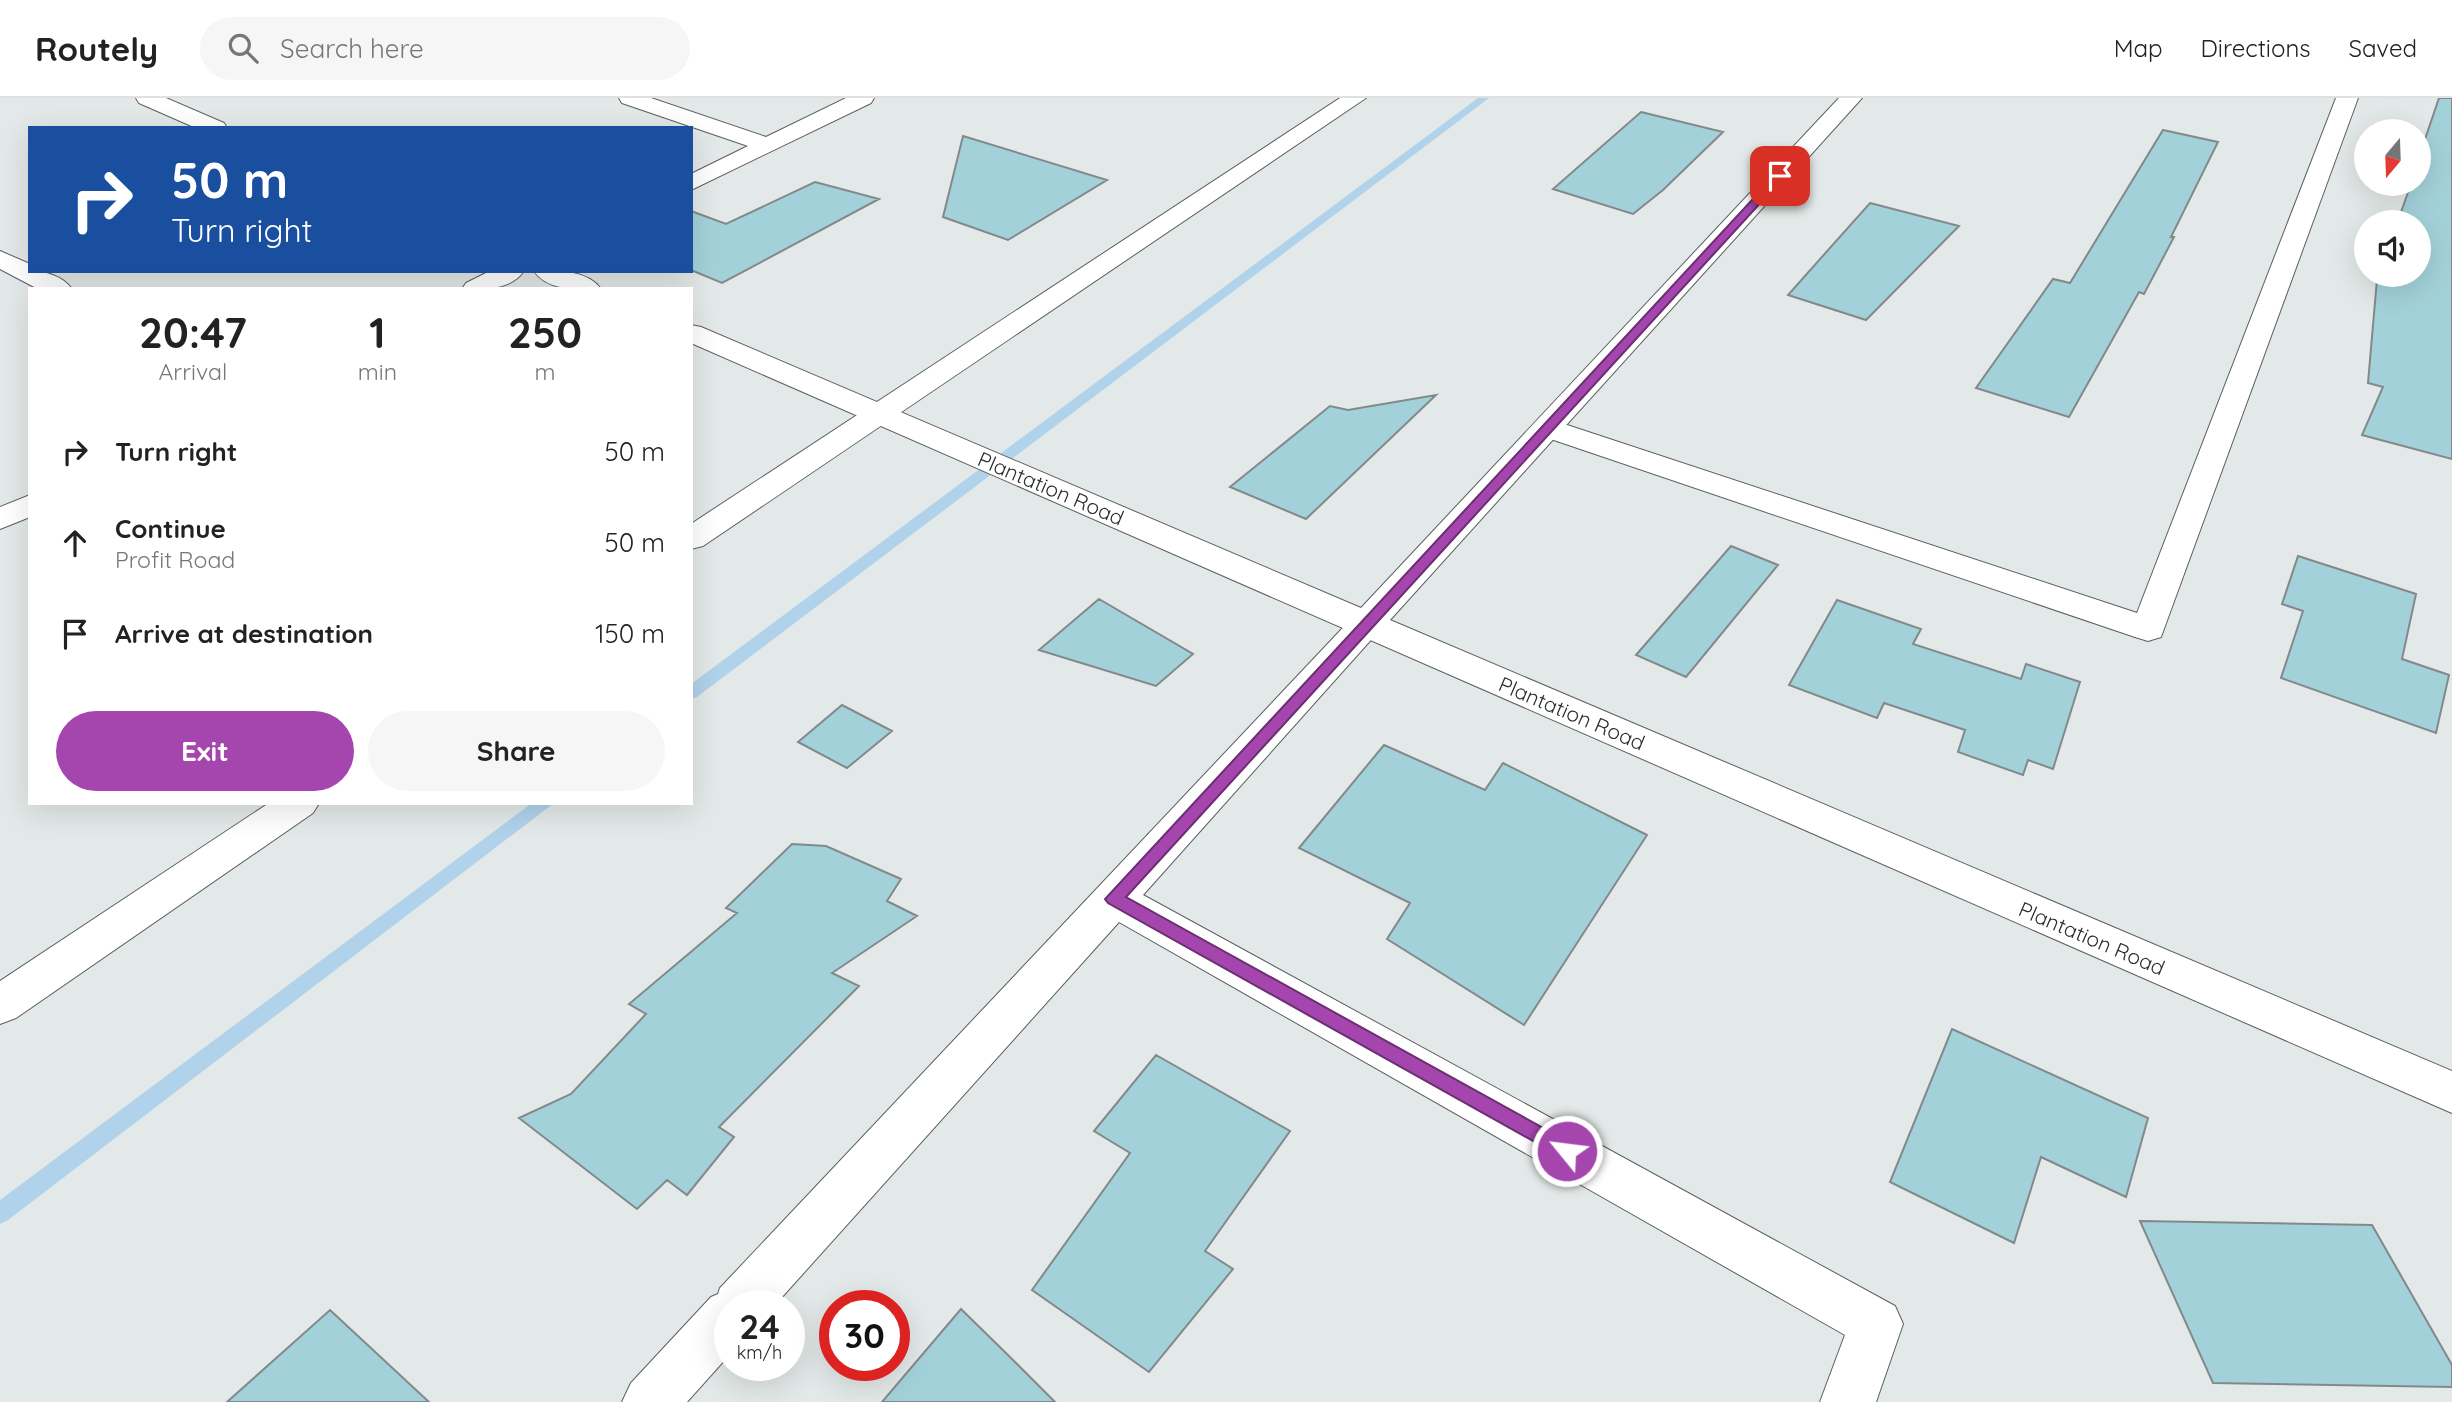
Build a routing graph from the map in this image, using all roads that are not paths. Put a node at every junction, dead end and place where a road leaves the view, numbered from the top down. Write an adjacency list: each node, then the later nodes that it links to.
1 (147, 98): 7 (street)
2 (630, 98): 8 (street)
3 (863, 98): 8 (street)
4 (1355, 98): 17 (street)
5 (1851, 98): 18 (street)
6 (2347, 98): 18 (street)
7 (211, 126)
8 (766, 145): 9 (street)
9 (693, 182)
10 (0, 260): 13 (street)
11 (507, 273): 14 (street)
12 (552, 273): 15 (street)
13 (56, 287)
14 (479, 287)
15 (583, 287)
16 (693, 334): 17 (street, Plantation Road)
17 (877, 413): 21 (street); 22 (street, Plantation Road)
18 (1547, 428): 22 (street)
19 (28, 506): 20 (street)
20 (0, 519)
21 (693, 537)
22 (1366, 624): 24 (street); 26 (street, Plantation Road)
23 (296, 805): 25 (street)
24 (1114, 899): 27 (street); 30 (street)
25 (0, 1005)
26 (2452, 1093)
27 (754, 1290)
28 (714, 1332): 29 (street)
29 (650, 1402)
30 (1849, 1402)

